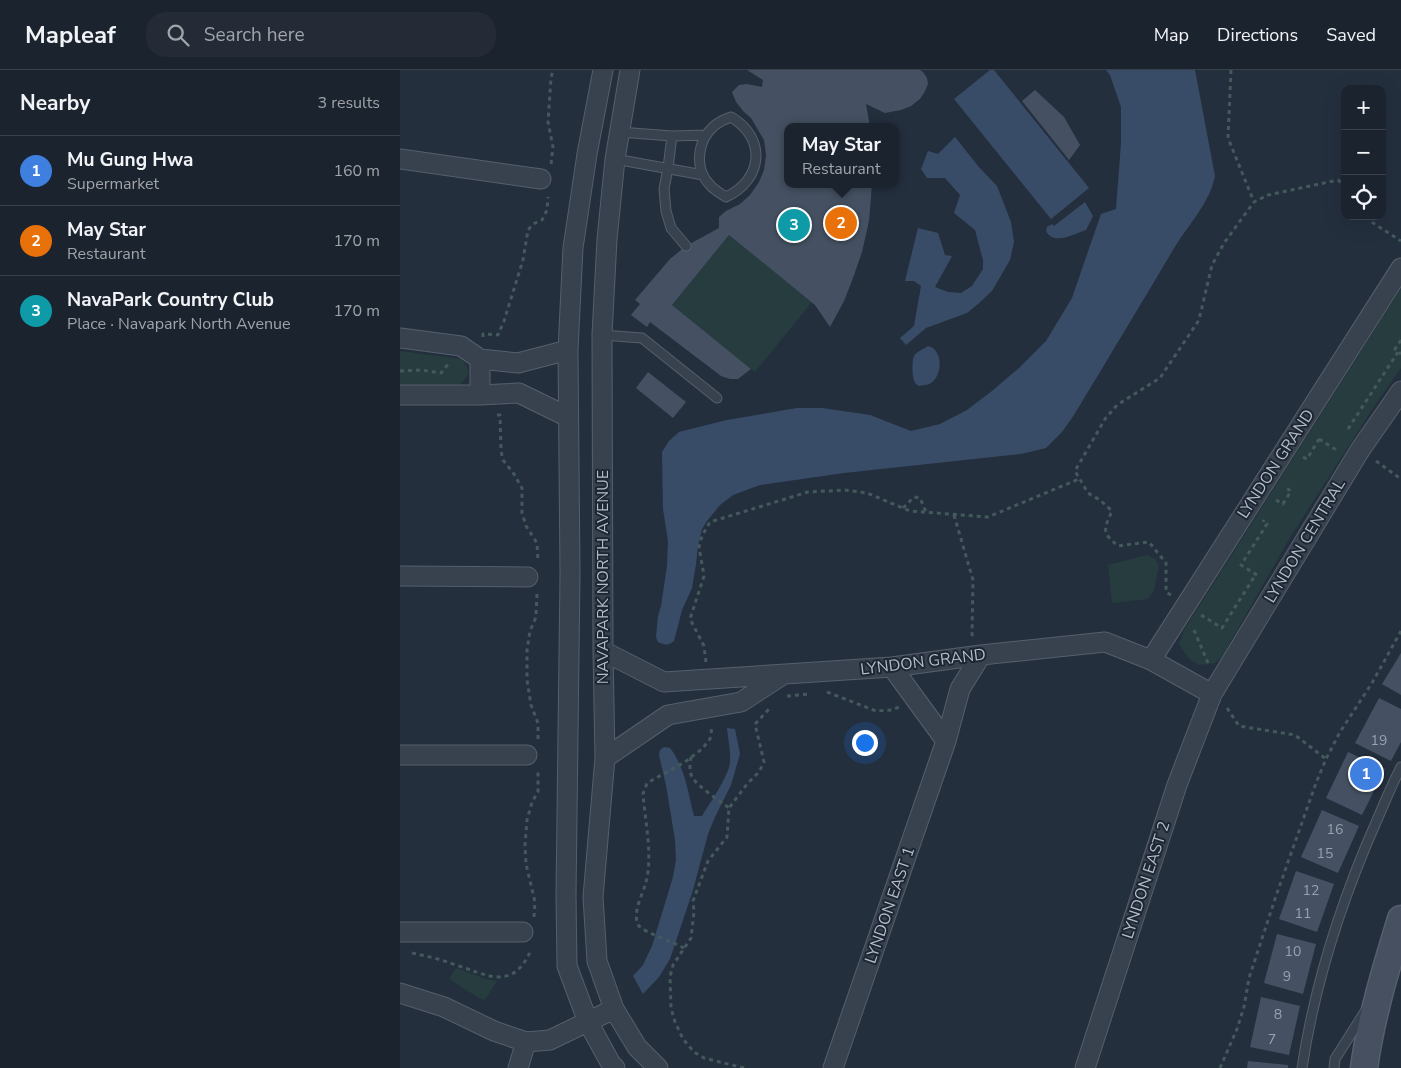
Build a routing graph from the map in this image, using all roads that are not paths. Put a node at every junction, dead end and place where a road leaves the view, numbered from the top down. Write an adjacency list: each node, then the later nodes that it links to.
1 (603, 70): 6 (street)
2 (630, 70): 3 (street, NAVAPARK NORTH AVENUE)
3 (619, 132): 5 (lane); 8 (street, NAVAPARK NORTH AVENUE)
4 (706, 135): 5 (lane); 10 (lane); 10 (lane)
5 (672, 136): 9 (lane)
6 (587, 154): 8 (street); 16 (street)
7 (400, 159): 11 (street)
8 (615, 159): 9 (lane); 14 (street, NAVAPARK NORTH AVENUE)
9 (668, 168): 10 (lane); 12 (lane)
10 (703, 175)
11 (547, 181)
12 (686, 246)
13 (1401, 268): 27 (street, LYNDON GRAND)
14 (602, 335): 21 (lane); 25 (street, NAVAPARK NORTH AVENUE)
15 (400, 338): 17 (street)
16 (568, 350): 17 (street); 22 (street)
17 (480, 359): 20 (street)
18 (1401, 391): 31 (street, LYNDON CENTRAL)
19 (400, 395): 20 (street)
20 (480, 395): 22 (street)
21 (717, 398)
22 (568, 417): 44 (street)
23 (400, 576): 24 (street)
24 (534, 578)
25 (603, 651): 30 (street); 36 (street, NAVAPARK NORTH AVENUE)
26 (981, 655): 27 (street, LYNDON GRAND); 28 (street, LYNDON GRAND); 33 (street, LYNDON EAST 1)
27 (1151, 660): 31 (street, LYNDON GRAND)
28 (892, 667): 29 (street, LYNDON GRAND); 33 (street)
29 (782, 675): 30 (street, LYNDON GRAND); 32 (street, LYNDON GRAND)
30 (664, 682): 32 (street)
31 (1215, 690): 50 (street, LYNDON EAST 2)
32 (668, 715): 36 (street, LYNDON GRAND)
33 (946, 741): 49 (street, LYNDON EAST 1)
34 (400, 754): 35 (street)
35 (534, 755)
36 (605, 758): 43 (street, NAVAPARK NORTH AVENUE)
37 (1401, 767): 51 (lane)
38 (1401, 919): 41 (main road)
39 (400, 932): 40 (street)
40 (528, 939)
41 (1381, 985): 52 (lane); 53 (main road)
42 (400, 993): 45 (street)
43 (614, 1009): 44 (street); 48 (street, NAVAPARK NORTH AVENUE)
44 (588, 1022): 45 (street); 47 (street)
45 (526, 1042): 46 (street)
46 (518, 1068)
47 (615, 1068)
48 (658, 1068)
49 (834, 1068)
50 (1085, 1068)
51 (1302, 1068)
52 (1334, 1068)
53 (1364, 1068)

